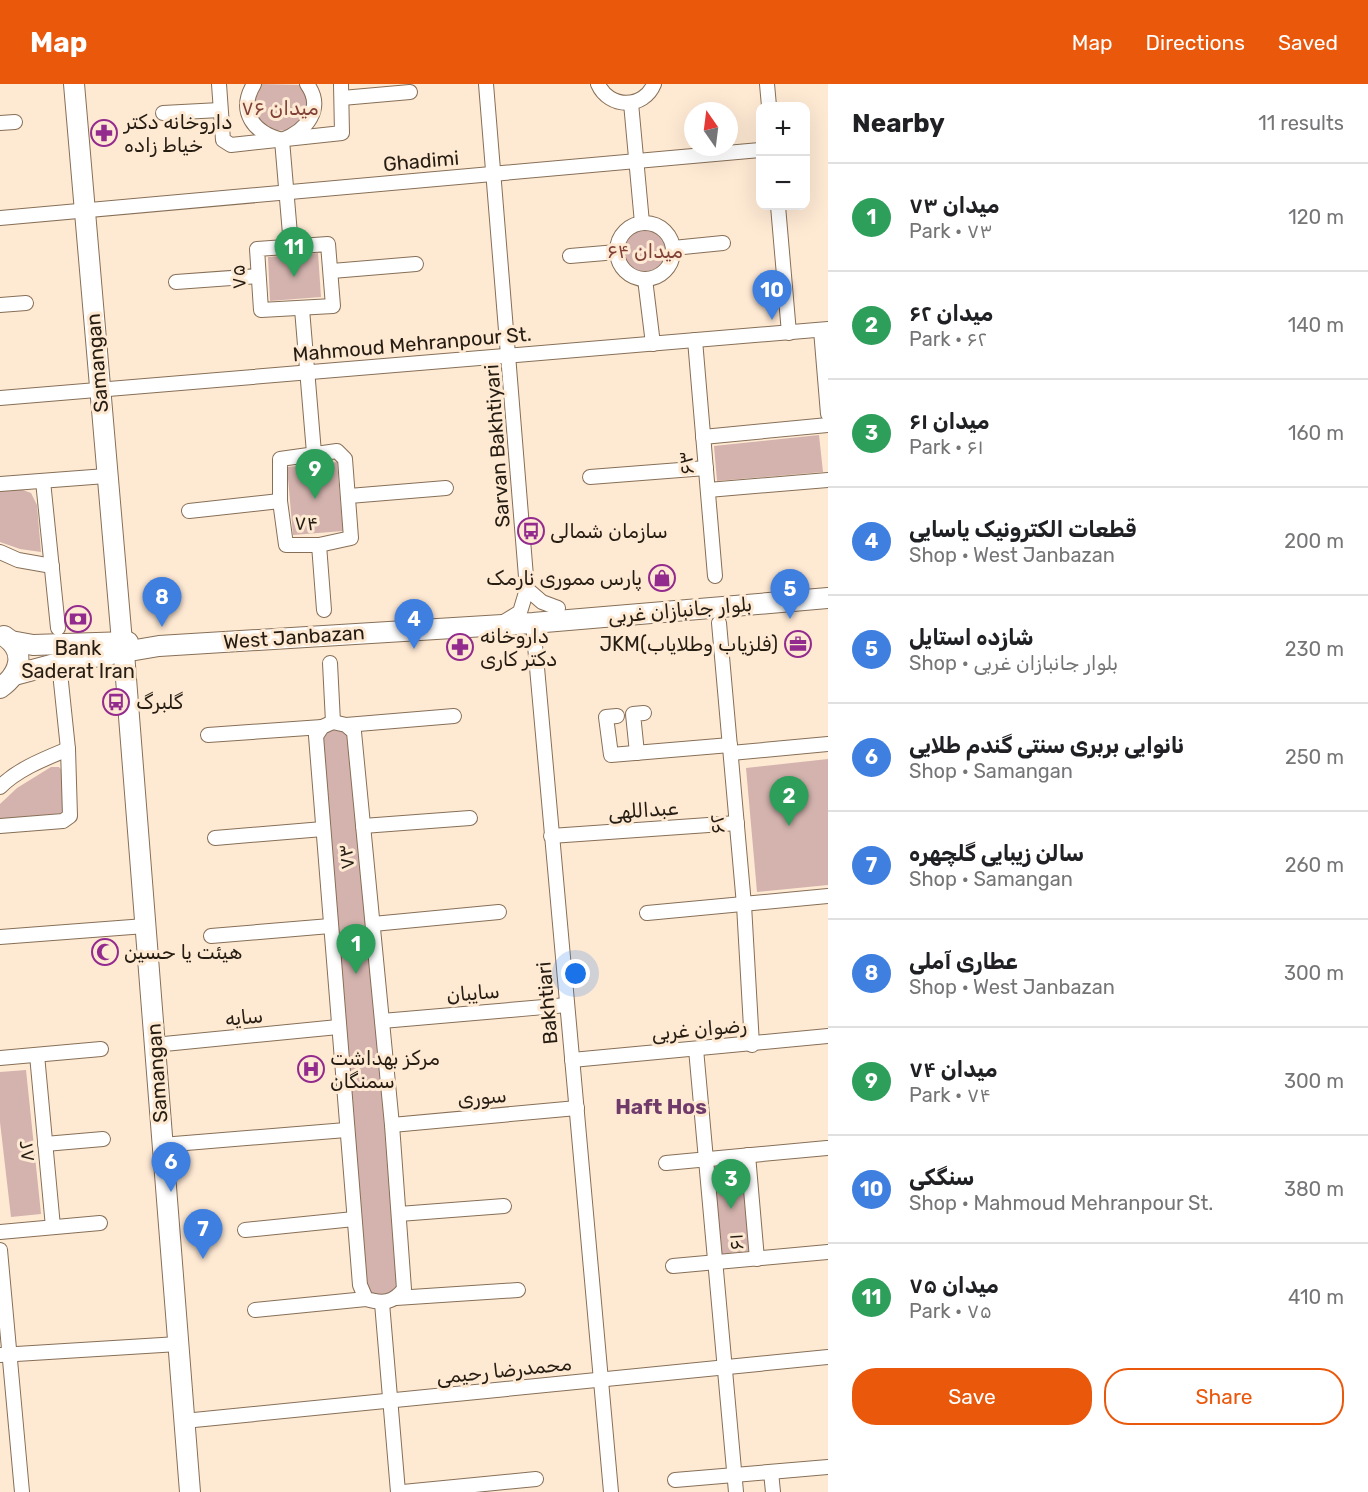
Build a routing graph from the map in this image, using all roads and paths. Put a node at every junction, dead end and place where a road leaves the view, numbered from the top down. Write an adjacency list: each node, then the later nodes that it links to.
1 (74, 84): 23 (main road, Samangan)
2 (219, 84): 13 (street)
3 (254, 84): 17 (street)
4 (307, 84): 17 (street)
5 (486, 84): 20 (street, Sarvan Bakhtiyari)
6 (598, 84): 12 (street)
7 (654, 84): 12 (street)
8 (767, 84): 11 (street)
9 (341, 91): 10 (street); 17 (street)
10 (410, 92)
11 (769, 102)
12 (631, 103): 19 (street)
13 (220, 110): 14 (street); 17 (street)
14 (163, 113)
15 (15, 122): 16 (street)
16 (0, 123)
17 (282, 140): 21 (street)
18 (756, 150): 19 (street, Ghadimi)
19 (636, 161): 20 (street, Ghadimi); 25 (street)
20 (494, 174): 21 (street, Ghadimi); 43 (street, Sarvan Bakhtiyari)
21 (287, 192): 23 (street, Ghadimi); 27 (street)
22 (778, 210): 40 (street)
23 (84, 212): 24 (street, Ghadimi); 45 (main road, Samangan)
24 (0, 218)
25 (642, 223): 28 (street); 29 (street)
26 (723, 243): 28 (street)
27 (291, 246): 32 (street, ۷۵); 33 (street, ۷۵)
28 (673, 248): 34 (street)
29 (617, 252): 30 (street); 34 (street)
30 (570, 256)
31 (416, 264): 32 (street)
32 (332, 271): 38 (street, ۷۵)
33 (258, 276): 35 (street); 38 (street, ۷۵)
34 (645, 279): 42 (street)
35 (176, 282)
36 (26, 303): 37 (street)
37 (0, 305)
38 (302, 309): 44 (street)
39 (824, 330): 40 (street, Mahmoud Mehranpour St.); 47 (street)
40 (789, 333): 41 (street, Mahmoud Mehranpour St.)
41 (695, 340): 42 (street, Mahmoud Mehranpour St.); 49 (street)
42 (653, 344): 43 (street, Mahmoud Mehranpour St.)
43 (509, 356): 44 (street, Mahmoud Mehranpour St.); 67 (street, Sarvan Bakhtiyari)
44 (306, 372): 45 (street, Mahmoud Mehranpour St.); 50 (street)
45 (99, 390): 46 (street, Mahmoud Mehranpour St.); 52 (main road, Samangan)
46 (0, 398)
47 (828, 414)
48 (828, 425): 49 (street, ۶۳)
49 (703, 437): 51 (street, ۶۳)
50 (314, 453): 59 (street, ۷۴); 60 (street, ۷۴)
51 (706, 468): 53 (street); 58 (street, ۶۳)
52 (106, 476): 55 (street); 76 (main road, Samangan)
53 (590, 477)
54 (828, 480): 58 (street, ۶۳)
55 (43, 481): 56 (street); 64 (street)
56 (0, 484)
57 (446, 488): 59 (street)
58 (708, 490): 65 (street)
59 (349, 496): 62 (street, ۷۴)
60 (280, 501): 61 (street); 62 (street, ۷۴)
61 (189, 511)
62 (319, 545): 70 (street)
63 (0, 552): 64 (street)
64 (52, 566): 74 (street)
65 (715, 576)
66 (828, 587): 69 (main road)
67 (527, 589): 69 (street); 71 (street)
68 (828, 598): 72 (main road, بلوار جانبازان غربی)
69 (558, 608): 72 (main road)
70 (324, 610)
71 (502, 623): 72 (main road, West Janbazan); 76 (main road, West Janbazan)
72 (533, 623): 95 (street, Bakhtiari)
73 (719, 623): 87 (street, ۶۲)
74 (58, 628)
75 (6, 637): 76 (main road, West Janbazan); 79 (main road)
76 (123, 647): 77 (main road, West Janbazan); 102 (main road, Samangan)
77 (59, 663): 79 (main road, West Janbazan); 86 (street)
78 (330, 663): 83 (street)
79 (7, 682)
80 (644, 713): 88 (street)
81 (454, 716): 83 (street)
82 (617, 716): 88 (street)
83 (334, 725): 84 (street); 93 (street, ۷۳); 94 (street, ۷۳)
84 (208, 735)
85 (828, 744): 87 (street)
86 (68, 749): 89 (street); 92 (street)
87 (730, 749): 88 (street); 91 (street, ۶۲)
88 (637, 753)
89 (0, 787)
90 (470, 818): 93 (street)
91 (737, 823): 95 (street, عبداللهی); 98 (street, ۶۲)
92 (0, 826)
93 (363, 826): 101 (street, ۷۳)
94 (323, 829): 96 (street); 103 (street, ۷۳)
95 (551, 837): 106 (street, Bakhtiari)
96 (215, 838)
97 (828, 896): 98 (street)
98 (744, 905): 100 (street); 111 (street, ۶۲)
99 (499, 912): 101 (street)
100 (647, 914)
101 (373, 924): 107 (street, ۷۳)
102 (145, 926): 105 (street); 110 (main road, Samangan)
103 (330, 926): 104 (street); 108 (street, ۷۳)
104 (211, 936)
105 (0, 937)
106 (567, 1005): 107 (street, سایبان); 116 (street, Bakhtiari)
107 (382, 1021): 118 (street, ۷۳)
108 (338, 1027): 110 (street, سایه); 119 (street, ۷۳)
109 (828, 1036): 111 (street, رضوان غربی)
110 (154, 1045): 122 (main road, Samangan)
111 (752, 1045): 113 (street, رضوان غربی)
112 (101, 1049): 114 (street)
113 (696, 1049): 116 (street, رضوان غربی); 125 (street, ۶۱)
114 (37, 1055): 115 (street); 121 (street, ۸۲)
115 (0, 1058)
116 (572, 1060): 117 (street, Bakhtiari)
117 (577, 1108): 118 (street, سوری); 148 (street, Bakhtiari)
118 (392, 1125): 128 (street, ۷۳)
119 (346, 1130): 122 (street); 129 (street, ۷۳)
120 (102, 1139): 121 (street)
121 (45, 1144): 131 (street, ۸۲)
122 (162, 1145): 144 (main road, Samangan)
123 (827, 1148): 124 (street)
124 (747, 1155): 125 (street); 136 (street, ۶۱)
125 (706, 1159): 126 (street); 137 (street, ۶۱)
126 (666, 1163)
127 (504, 1206): 128 (street)
128 (399, 1214): 140 (street, ۷۳)
129 (354, 1219): 132 (street); 141 (street, ۷۳)
130 (100, 1223): 131 (street)
131 (53, 1227): 133 (street)
132 (245, 1230)
133 (0, 1232)
134 (0, 1250): 145 (street)
135 (828, 1252): 136 (street)
136 (757, 1259): 137 (street, ۶۱)
137 (716, 1263): 138 (street); 147 (street)
138 (673, 1266)
139 (518, 1290): 140 (street)
140 (396, 1298): 142 (street)
141 (366, 1299): 142 (street); 143 (street)
142 (382, 1303): 149 (street)
143 (255, 1310)
144 (178, 1344): 145 (street); 150 (main road, Samangan)
145 (5, 1354): 157 (street)
146 (828, 1357): 147 (street, محمدرضا رحیمی)
147 (725, 1367): 148 (street, محمدرضا رحیمی); 153 (street)
148 (602, 1380): 149 (street, محمدرضا رحیمی); 161 (street, Bakhtiari)
149 (390, 1400): 150 (street, محمدرضا رحیمی); 159 (street)
150 (184, 1421): 158 (main road, Samangan)
151 (828, 1467): 152 (street)
152 (771, 1472): 153 (street); 163 (street)
153 (735, 1475): 155 (street); 162 (street)
154 (536, 1479): 156 (street)
155 (675, 1480)
156 (500, 1487): 160 (street)
157 (22, 1492)
158 (190, 1492)
159 (398, 1492)
160 (403, 1492)
161 (611, 1492)
162 (736, 1492)
163 (773, 1492)

